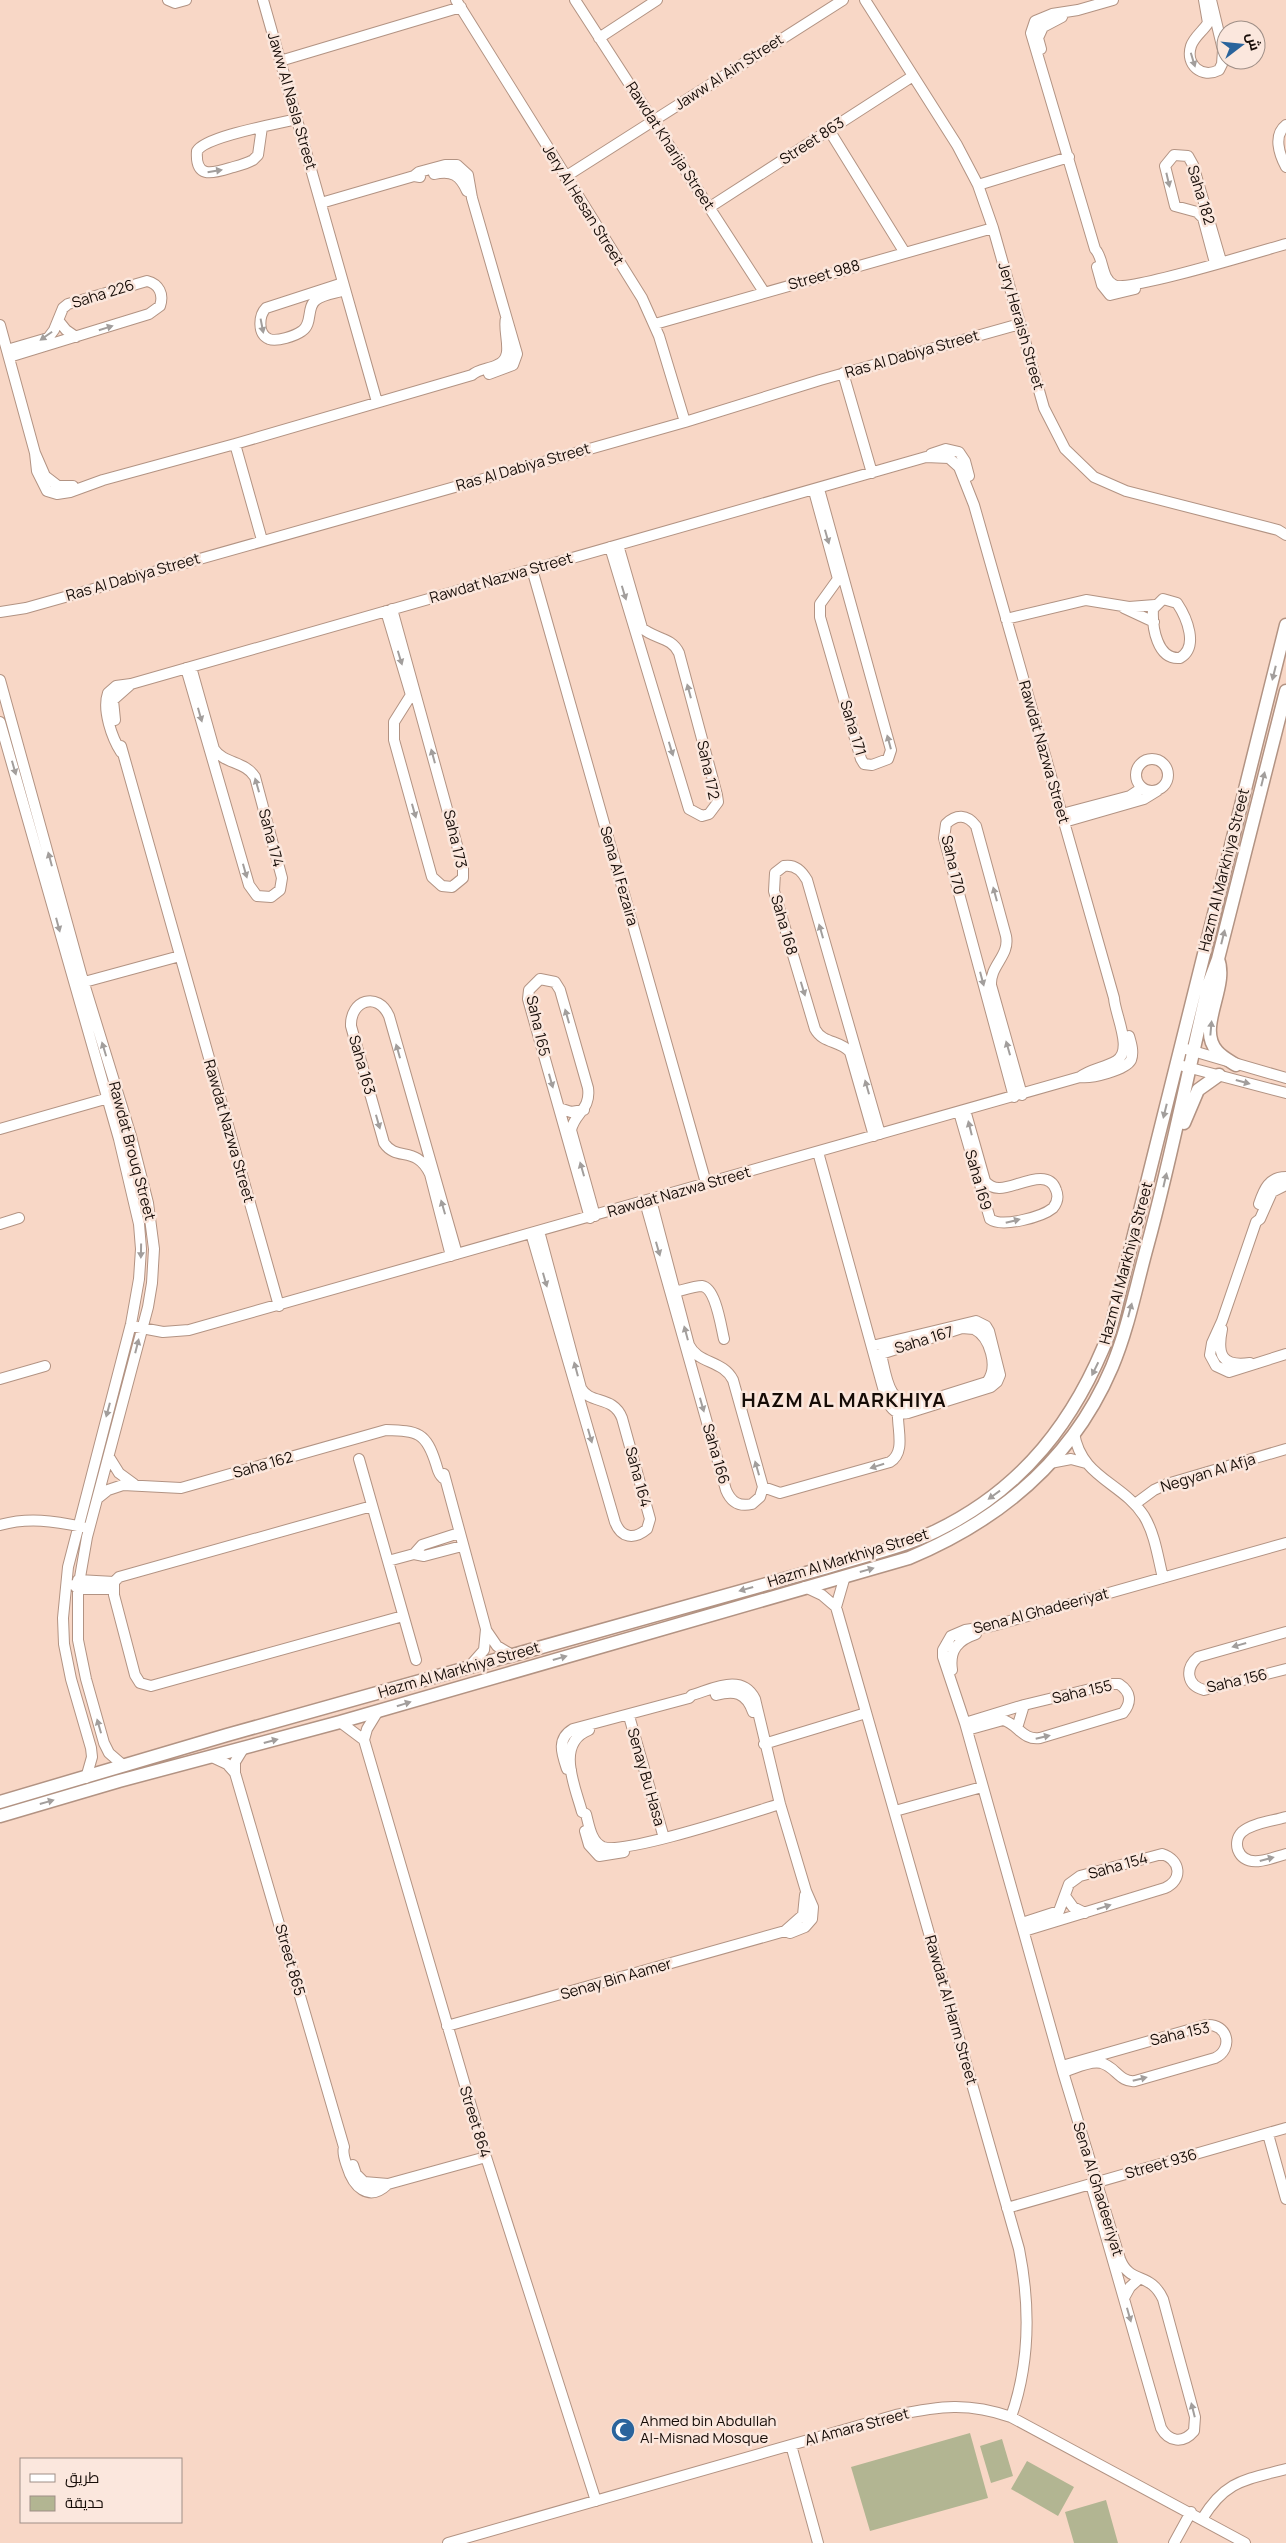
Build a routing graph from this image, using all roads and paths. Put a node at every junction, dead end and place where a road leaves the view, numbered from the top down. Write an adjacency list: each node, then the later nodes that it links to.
1 (168, 0): 2 (street)
2 (186, 0)
3 (263, 0): 16 (street, Jaww Al Nasla Street)
4 (575, 0): 15 (street, Rawdat Kharija Street)
5 (657, 0): 15 (street)
6 (843, 0): 20 (street, Jaww Al Ain Street)
7 (865, 0): 18 (street, Jery Heraish Street)
8 (1204, 0): 13 (street)
9 (1211, 0): 12 (street)
10 (1108, 1): 24 (street)
11 (458, 3): 16 (street); 26 (street, Jery Al Hesan Street)
12 (1216, 20)
13 (1199, 34): 14 (street); 17 (street, one-way to 17)
14 (1216, 36)
15 (599, 38): 20 (street, Rawdat Kharija Street)
16 (280, 61): 19 (street, Jaww Al Nasla Street)
17 (1219, 70)
18 (913, 76): 23 (street, Street 863); 27 (street, Jery Heraish Street)
19 (297, 119): 22 (street); 29 (street, Jaww Al Nasla Street)
20 (653, 121): 26 (street, Jaww Al Ain Street); 30 (street, Rawdat Kharija Street)
21 (1286, 125): 25 (street)
22 (262, 127): 22 (street, one-way to 22)
23 (829, 130): 30 (street, Street 863); 34 (street)
24 (1069, 157): 27 (street); 35 (street)
25 (1286, 167)
26 (565, 177): 41 (street, Jery Al Hesan Street)
27 (978, 185): 32 (street, Jery Heraish Street)
28 (1202, 194): 31 (street); 31 (street, Saha 182, one-way to 31); 35 (street, Saha 182)
29 (321, 203): 36 (street, Jaww Al Nasla Street); 47 (street)
30 (710, 207): 37 (street, Rawdat Kharija Street)
31 (1192, 211): 35 (street, Saha 182)
32 (993, 228): 34 (street, Street 988); 42 (street, Jery Heraish Street)
33 (1286, 244): 35 (street)
34 (906, 253): 37 (street, Street 988)
35 (1218, 262)
36 (344, 286): 38 (street); 39 (street); 47 (street, Jaww Al Nasla Street)
37 (764, 292): 41 (street, Street 988)
38 (291, 299): 39 (street); 39 (street, one-way to 39)
39 (310, 314)
40 (58, 320): 44 (street); 44 (street, Saha 226, one-way to 40); 45 (street, Saha 226, one-way to 45)
41 (655, 324): 48 (street, Jery Al Hesan Street)
42 (1020, 324): 46 (street, Ras Al Dabiya Street); 52 (street, Jery Heraish Street)
43 (0, 325): 45 (street)
44 (76, 337): 45 (street, Saha 226)
45 (8, 354): 49 (street)
46 (843, 373): 48 (street, Ras Al Dabiya Street); 50 (street)
47 (377, 402): 49 (street)
48 (685, 422): 53 (street, Ras Al Dabiya Street)
49 (235, 444): 53 (street)
50 (872, 473): 51 (street, Rawdat Nazwa Street); 64 (street, Rawdat Nazwa Street)
51 (816, 490): 54 (street, Rawdat Nazwa Street); 56 (street, Saha 171, one-way to 56); 57 (street, Saha 171)
52 (1283, 532)
53 (262, 540): 60 (street, Ras Al Dabiya Street)
54 (614, 546): 55 (street, Rawdat Nazwa Street); 67 (street, Saha 172); 68 (street, Saha 172, one-way to 68)
55 (532, 569): 61 (street, Rawdat Nazwa Street); 106 (street, Sena Al Fezaira)
56 (826, 595): 57 (street); 57 (street, Saha 171, one-way to 57)
57 (850, 601)
58 (1155, 605): 59 (street); 65 (street); 65 (street)
59 (1121, 606): 64 (street); 65 (street)
60 (26, 608): 62 (street, Ras Al Dabiya Street); 63 (street, Ras Al Dabiya Street)
61 (389, 610): 69 (street, Rawdat Nazwa Street); 72 (street, Saha 173, one-way to 72); 73 (street, Saha 173)
62 (0, 612)
63 (0, 618)
64 (1006, 620): 79 (street, Rawdat Nazwa Street)
65 (1154, 622)
66 (1286, 625): 87 (street, Hazm Al Markhiya Street, one-way to 87)
67 (658, 637): 68 (street); 68 (street, Saha 172, one-way to 67)
68 (643, 657)
69 (189, 667): 75 (street, Saha 174); 76 (street, Saha 174, one-way to 76); 81 (street, Rawdat Nazwa Street)
70 (0, 680): 84 (street, Rawdat Brouq Street, one-way to 70)
71 (1286, 690): 83 (street, Hazm Al Markhiya Street, one-way to 71)
72 (397, 718): 73 (street); 73 (street, Saha 173, one-way to 73)
73 (423, 720)
74 (0, 722): 84 (street, Rawdat Brouq Street, one-way to 84)
75 (233, 762): 76 (street); 76 (street, Saha 174, one-way to 75)
76 (218, 782)
77 (1142, 788): 78 (street); 78 (street); 79 (street)
78 (1157, 791): 79 (street)
79 (1063, 818): 94 (street, Rawdat Nazwa Street)
80 (976, 953): 82 (street); 82 (street, Saha 170, one-way to 80); 94 (street, Saha 170, one-way to 94)
81 (180, 956): 84 (street); 118 (street, Rawdat Nazwa Street)
82 (1001, 959): 94 (street, Saha 170, one-way to 82)
83 (1218, 959): 87 (street, Hazm Al Markhiya Street); 88 (street, one-way to 83)
84 (79, 983): 93 (street, Rawdat Brouq Street, one-way to 84); 95 (street, Rawdat Brouq Street)
85 (848, 1023): 86 (street); 86 (street, Saha 168, one-way to 86); 100 (street, Saha 168, one-way to 85)
86 (833, 1043): 100 (street, Saha 168)
87 (1188, 1050): 88 (street); 89 (street, Hazm Al Markhiya Street)
88 (1236, 1065): 91 (street)
89 (1183, 1066): 90 (street); 104 (street, Hazm Al Markhiya Street); 159 (street, Hazm Al Markhiya Street, one-way to 159)
90 (1219, 1075): 92 (street, one-way to 92); 104 (street)
91 (1286, 1078)
92 (1286, 1093)
93 (118, 1096): 95 (street); 120 (street, Rawdat Brouq Street)
94 (1018, 1096): 98 (street, Rawdat Nazwa Street)
95 (106, 1099): 99 (street); 119 (street, Rawdat Brouq Street, one-way to 119)
96 (559, 1108): 97 (street); 97 (street, Saha 165, one-way to 96); 111 (street, Saha 165)
97 (584, 1110): 111 (street, Saha 165, one-way to 97)
98 (962, 1111): 100 (street, Rawdat Nazwa Street); 108 (street, Saha 169, one-way to 98); 110 (street, Saha 169)
99 (0, 1129)
100 (877, 1135): 102 (street, Rawdat Nazwa Street)
101 (422, 1137): 103 (street); 103 (street, Saha 163, one-way to 103); 116 (street, Saha 163, one-way to 101)
102 (821, 1151): 106 (street, Rawdat Nazwa Street); 122 (street, Saha 167)
103 (406, 1154): 116 (street, Saha 163)
104 (1170, 1158): 131 (street, Hazm Al Markhiya Street, one-way to 104)
105 (1286, 1176): 113 (street)
106 (706, 1183): 109 (street, Rawdat Nazwa Street)
107 (1286, 1185): 113 (street)
108 (1003, 1188): 110 (street); 110 (street, Saha 169, one-way to 108)
109 (648, 1201): 111 (street, Rawdat Nazwa Street); 117 (street); 126 (street, Saha 166, one-way to 126)
110 (984, 1203)
111 (593, 1217): 115 (street, Rawdat Nazwa Street)
112 (19, 1218): 114 (street)
113 (1256, 1222): 123 (street)
114 (0, 1224)
115 (535, 1232): 116 (street, Rawdat Nazwa Street); 128 (street, Saha 164, one-way to 115); 129 (street, Saha 164, one-way to 129)
116 (454, 1255): 118 (street, Rawdat Nazwa Street)
117 (675, 1292): 121 (street); 124 (street, one-way to 117)
118 (279, 1306): 120 (street, Rawdat Nazwa Street)
119 (130, 1326): 120 (street, Rawdat Nazwa Street); 143 (street, Rawdat Brouq Street, one-way to 143)
120 (142, 1329): 133 (street, Rawdat Brouq Street, one-way to 120)
121 (724, 1339)
122 (876, 1350): 122 (street, Saha 167); 130 (street, Saha 167); 130 (street, Saha 167)
123 (1286, 1354)
124 (708, 1360): 126 (street); 138 (street, one-way to 124)
125 (45, 1366): 127 (street)
126 (694, 1376): 138 (street, Saha 166, one-way to 138)
127 (0, 1378)
128 (601, 1400): 129 (street); 129 (street, Saha 164, one-way to 128)
129 (583, 1413)
130 (898, 1413): 138 (street, Saha 167, one-way to 138)
131 (1074, 1433): 135 (street, Hazm Al Markhiya Street); 136 (street)
132 (1286, 1449): 140 (street, Negyan Al Afja)
133 (109, 1457): 137 (street, Saha 162); 139 (street, Rawdat Brouq Street)
134 (359, 1459): 141 (street)
135 (1050, 1463): 136 (street); 150 (street, Hazm Al Markhiya Street, one-way to 135)
136 (1086, 1463): 140 (street)
137 (137, 1485): 139 (street, Saha 162); 145 (street, Saha 162)
138 (763, 1487)
139 (98, 1499): 144 (street, Rawdat Brouq Street)
140 (1135, 1504): 151 (street)
141 (372, 1506): 149 (street); 153 (street)
142 (3, 1524): 143 (street)
143 (77, 1530): 144 (street); 152 (street); 176 (street, Rawdat Brouq Street)
144 (89, 1533): 152 (street, Rawdat Brouq Street)
145 (458, 1534): 147 (street, Saha 162); 148 (street)
146 (1286, 1543): 151 (street, Sena Al Ghadeeriyat)
147 (462, 1546): 148 (street); 157 (street, Saha 162)
148 (414, 1554): 149 (street)
149 (388, 1561): 156 (street)
150 (845, 1576): 154 (street, Hazm Al Markhiya Street); 155 (street)
151 (1164, 1578): 168 (street, Sena Al Ghadeeriyat)
152 (78, 1585): 153 (street); 174 (street, Rawdat Brouq Street, one-way to 152)
153 (114, 1586): 156 (street)
154 (805, 1587): 155 (street); 164 (street, Hazm Al Markhiya Street, one-way to 154)
155 (836, 1608): 165 (street, Rawdat Al Harm Street)
156 (403, 1616): 160 (street)
157 (486, 1629): 159 (street, Saha 162); 161 (street, Saha 162)
158 (1286, 1632): 162 (street, Saha 156, one-way to 162)
159 (512, 1655): 161 (street, Hazm Al Markhiya Street)
160 (416, 1660)
161 (469, 1667): 174 (street, Hazm Al Markhiya Street)
162 (1286, 1669)
163 (1024, 1706): 168 (street, Saha 155); 169 (street); 169 (street, Saha 155, one-way to 163)
164 (378, 1711): 167 (street, Hazm Al Markhiya Street); 170 (street)
165 (866, 1713): 171 (street); 180 (street, Rawdat Al Harm Street)
166 (629, 1716): 171 (street, Senay Bin Aamer); 183 (street, Senay Bu Hasa); 183 (street, Senay Bin Aamer)
167 (340, 1722): 170 (street); 172 (street, Hazm Al Markhiya Street, one-way to 167)
168 (966, 1727): 169 (street, Saha 155); 177 (street, Sena Al Ghadeeriyat)
169 (1017, 1728)
170 (364, 1740): 188 (street, Street 864)
171 (764, 1744): 179 (street, Senay Bin Aamer)
172 (243, 1749): 173 (street, Hazm Al Markhiya Street); 175 (street)
173 (212, 1757): 175 (street); 181 (street, Hazm Al Markhiya Street, one-way to 173)
174 (124, 1766): 176 (street, Hazm Al Markhiya Street)
175 (235, 1773): 194 (street, Street 865)
176 (86, 1778): 178 (street, Hazm Al Markhiya Street)
177 (982, 1787): 180 (street); 187 (street, Sena Al Ghadeeriyat)
178 (0, 1802)
179 (780, 1804): 183 (street, Senay Bin Aamer); 188 (street, Senay Bin Aamer)
180 (895, 1811): 197 (street, Rawdat Al Harm Street)
181 (0, 1816)
182 (1286, 1817): 184 (street, one-way to 184)
183 (664, 1838)
184 (1286, 1854)
185 (1065, 1896): 186 (street); 186 (street, Saha 154, one-way to 185); 187 (street, Saha 154)
186 (1085, 1914): 187 (street, Saha 154)
187 (1023, 1927): 190 (street, Sena Al Ghadeeriyat)
188 (447, 2026): 194 (street, Street 864)
189 (1120, 2049): 190 (street, Saha 153); 191 (street); 191 (street, Saha 153, one-way to 189)
190 (1062, 2069): 191 (street, Saha 153); 195 (street, Sena Al Ghadeeriyat)
191 (1113, 2069)
192 (1286, 2128): 193 (street, Street 936)
193 (1268, 2134): 195 (street, Street 936); 196 (street)
194 (486, 2157): 203 (street, Street 864)
195 (1093, 2184): 197 (street, Street 936); 198 (street, Sena Al Ghadeeriyat); 199 (street, Sena Al Ghadeeriyat)
196 (1286, 2199)
197 (1007, 2208): 200 (street, Rawdat Al Harm Street)
198 (1140, 2278): 199 (street); 199 (street, Sena Al Ghadeeriyat, one-way to 198)
199 (1124, 2298)
200 (1011, 2417): 201 (street, Al Amara Street); 204 (street, Al Amara Street)
201 (791, 2445): 203 (street, Al Amara Street); 207 (street)
202 (1286, 2469): 205 (street)
203 (596, 2501): 206 (street, Al Amara Street)
204 (1191, 2512): 205 (street, Al Amara Street); 208 (street)
205 (1202, 2519): 209 (street, Al Amara Street)
206 (448, 2543)
207 (818, 2543)
208 (1174, 2543)
209 (1245, 2543)

